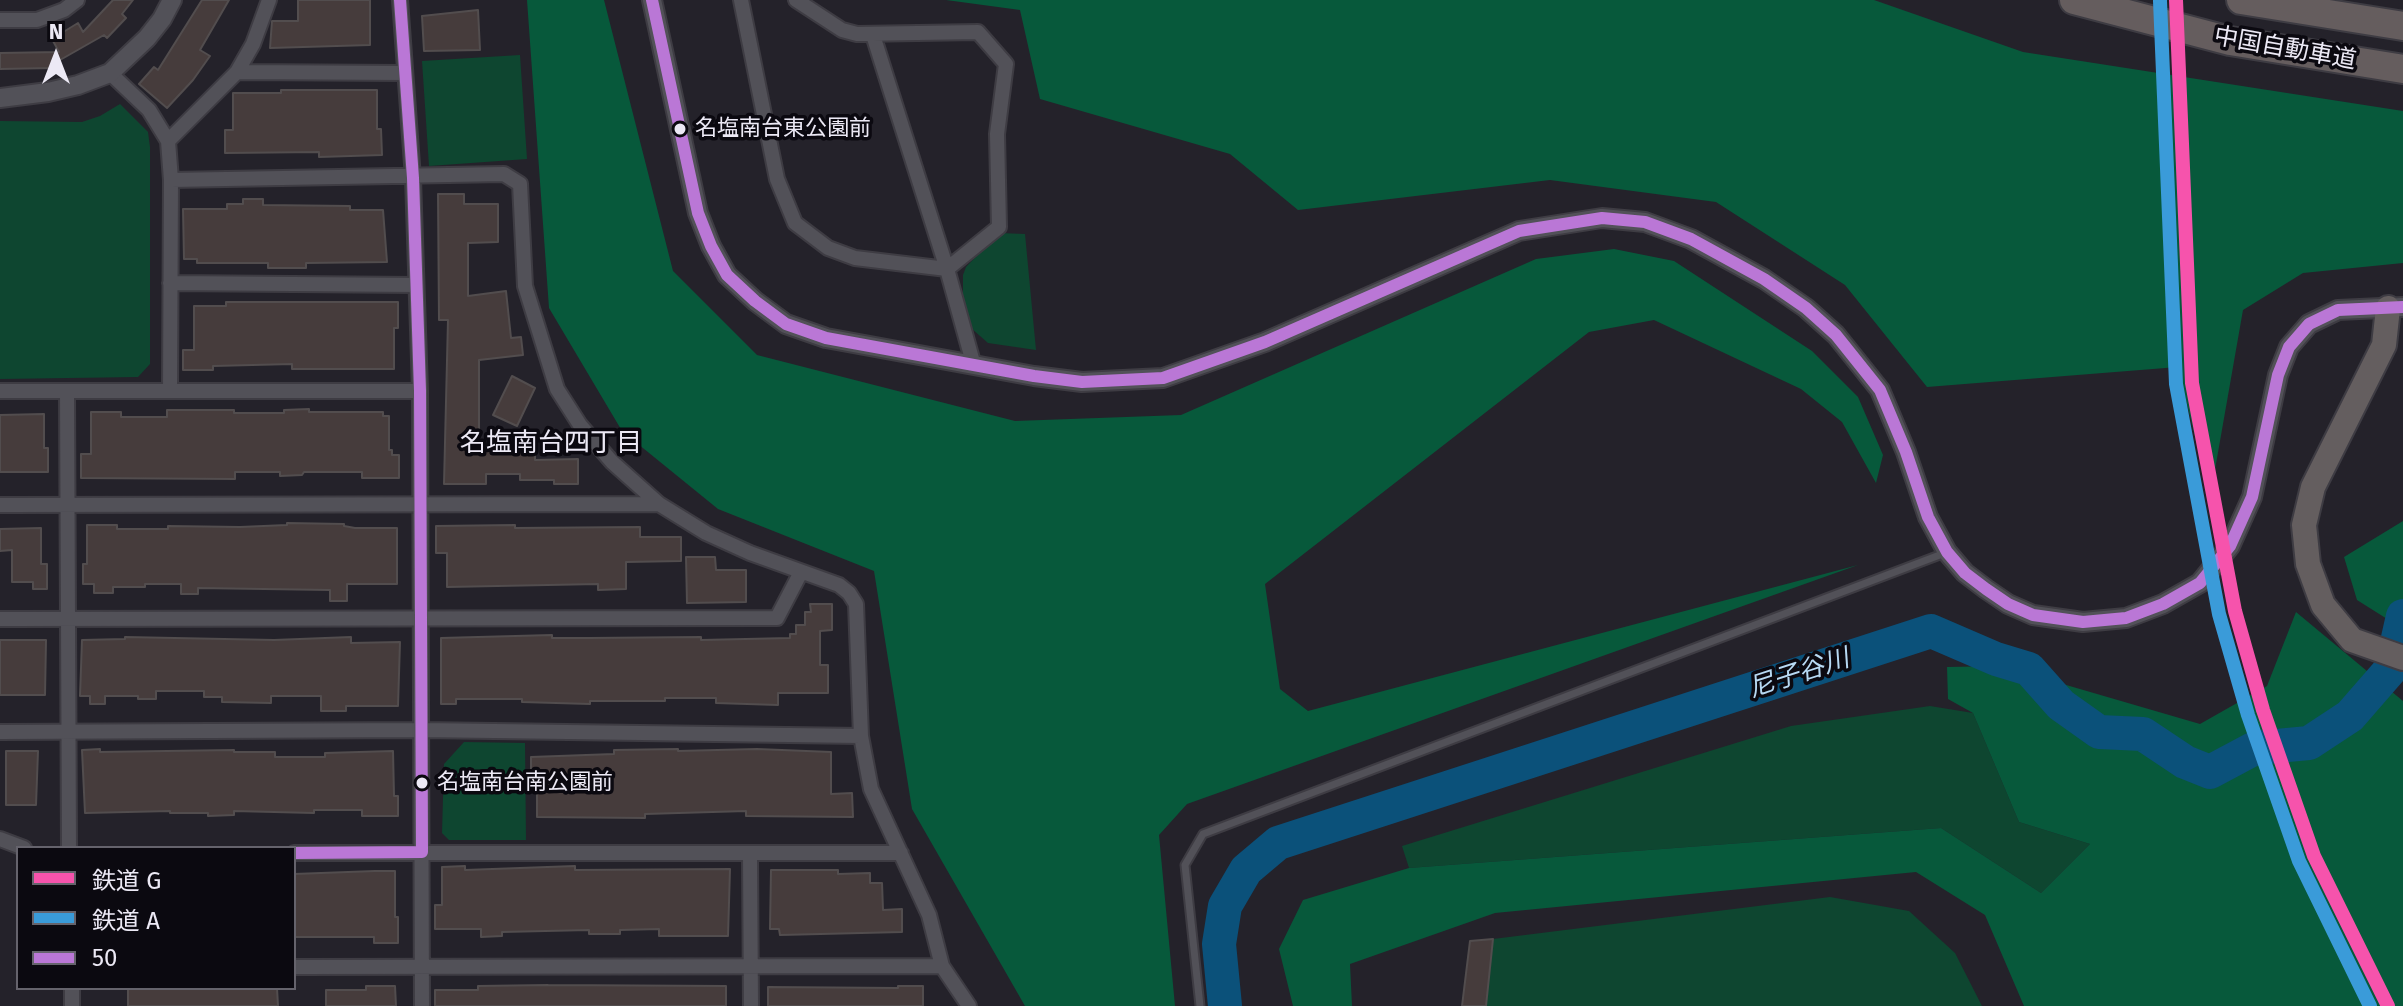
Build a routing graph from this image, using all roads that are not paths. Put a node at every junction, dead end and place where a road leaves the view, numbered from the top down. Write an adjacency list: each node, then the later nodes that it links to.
1 (77, 0): 10 (street)
2 (172, 0): 15 (street)
3 (269, 0): 14 (street)
4 (400, 0): 16 (street)
5 (652, 0): 25 (street)
6 (741, 0): 21 (street)
7 (796, 0): 12 (street)
8 (2074, 0): 13 (highway, 中国自動車道)
9 (2241, 0): 11 (highway, 中国自動車道)
10 (0, 20)
11 (2403, 26)
12 (873, 35): 21 (street); 21 (street)
13 (2403, 69)
14 (237, 72): 16 (street); 18 (street)
15 (110, 73): 17 (street); 18 (street)
16 (405, 73): 19 (street)
17 (0, 98)
18 (168, 141): 20 (street)
19 (413, 178): 20 (street); 23 (street); 31 (street)
20 (171, 180): 22 (street)
21 (947, 269): 25 (street)
22 (170, 283): 23 (street); 28 (street)
23 (416, 285): 29 (street)
24 (2396, 308): 34 (street); 39 (highway)
25 (974, 366): 34 (street)
26 (0, 391): 27 (street)
27 (67, 391): 28 (street); 33 (street)
28 (170, 391): 29 (street)
29 (420, 391): 30 (street)
30 (422, 503): 31 (street); 33 (street); 38 (street)
31 (659, 504): 35 (street)
32 (0, 505): 33 (street)
33 (67, 505): 37 (street)
34 (1947, 552): 56 (lane)
35 (801, 572): 38 (street); 43 (street)
36 (0, 619): 37 (street)
37 (69, 619): 38 (street); 41 (street)
38 (421, 619): 40 (street)
39 (2403, 658)
40 (421, 730): 41 (street); 43 (street); 45 (street)
41 (69, 731): 42 (street); 44 (street)
42 (0, 732)
43 (861, 736): 47 (street)
44 (69, 846)
45 (422, 852): 46 (street); 48 (street); 51 (street)
46 (296, 853)
47 (901, 853): 48 (street); 49 (street)
48 (750, 855): 52 (street)
49 (942, 966): 52 (street); 55 (street)
50 (296, 967): 51 (street)
51 (421, 967): 52 (street); 53 (street)
52 (752, 968): 54 (street)
53 (422, 1006)
54 (751, 1006)
55 (969, 1006)
56 (1200, 1006)

